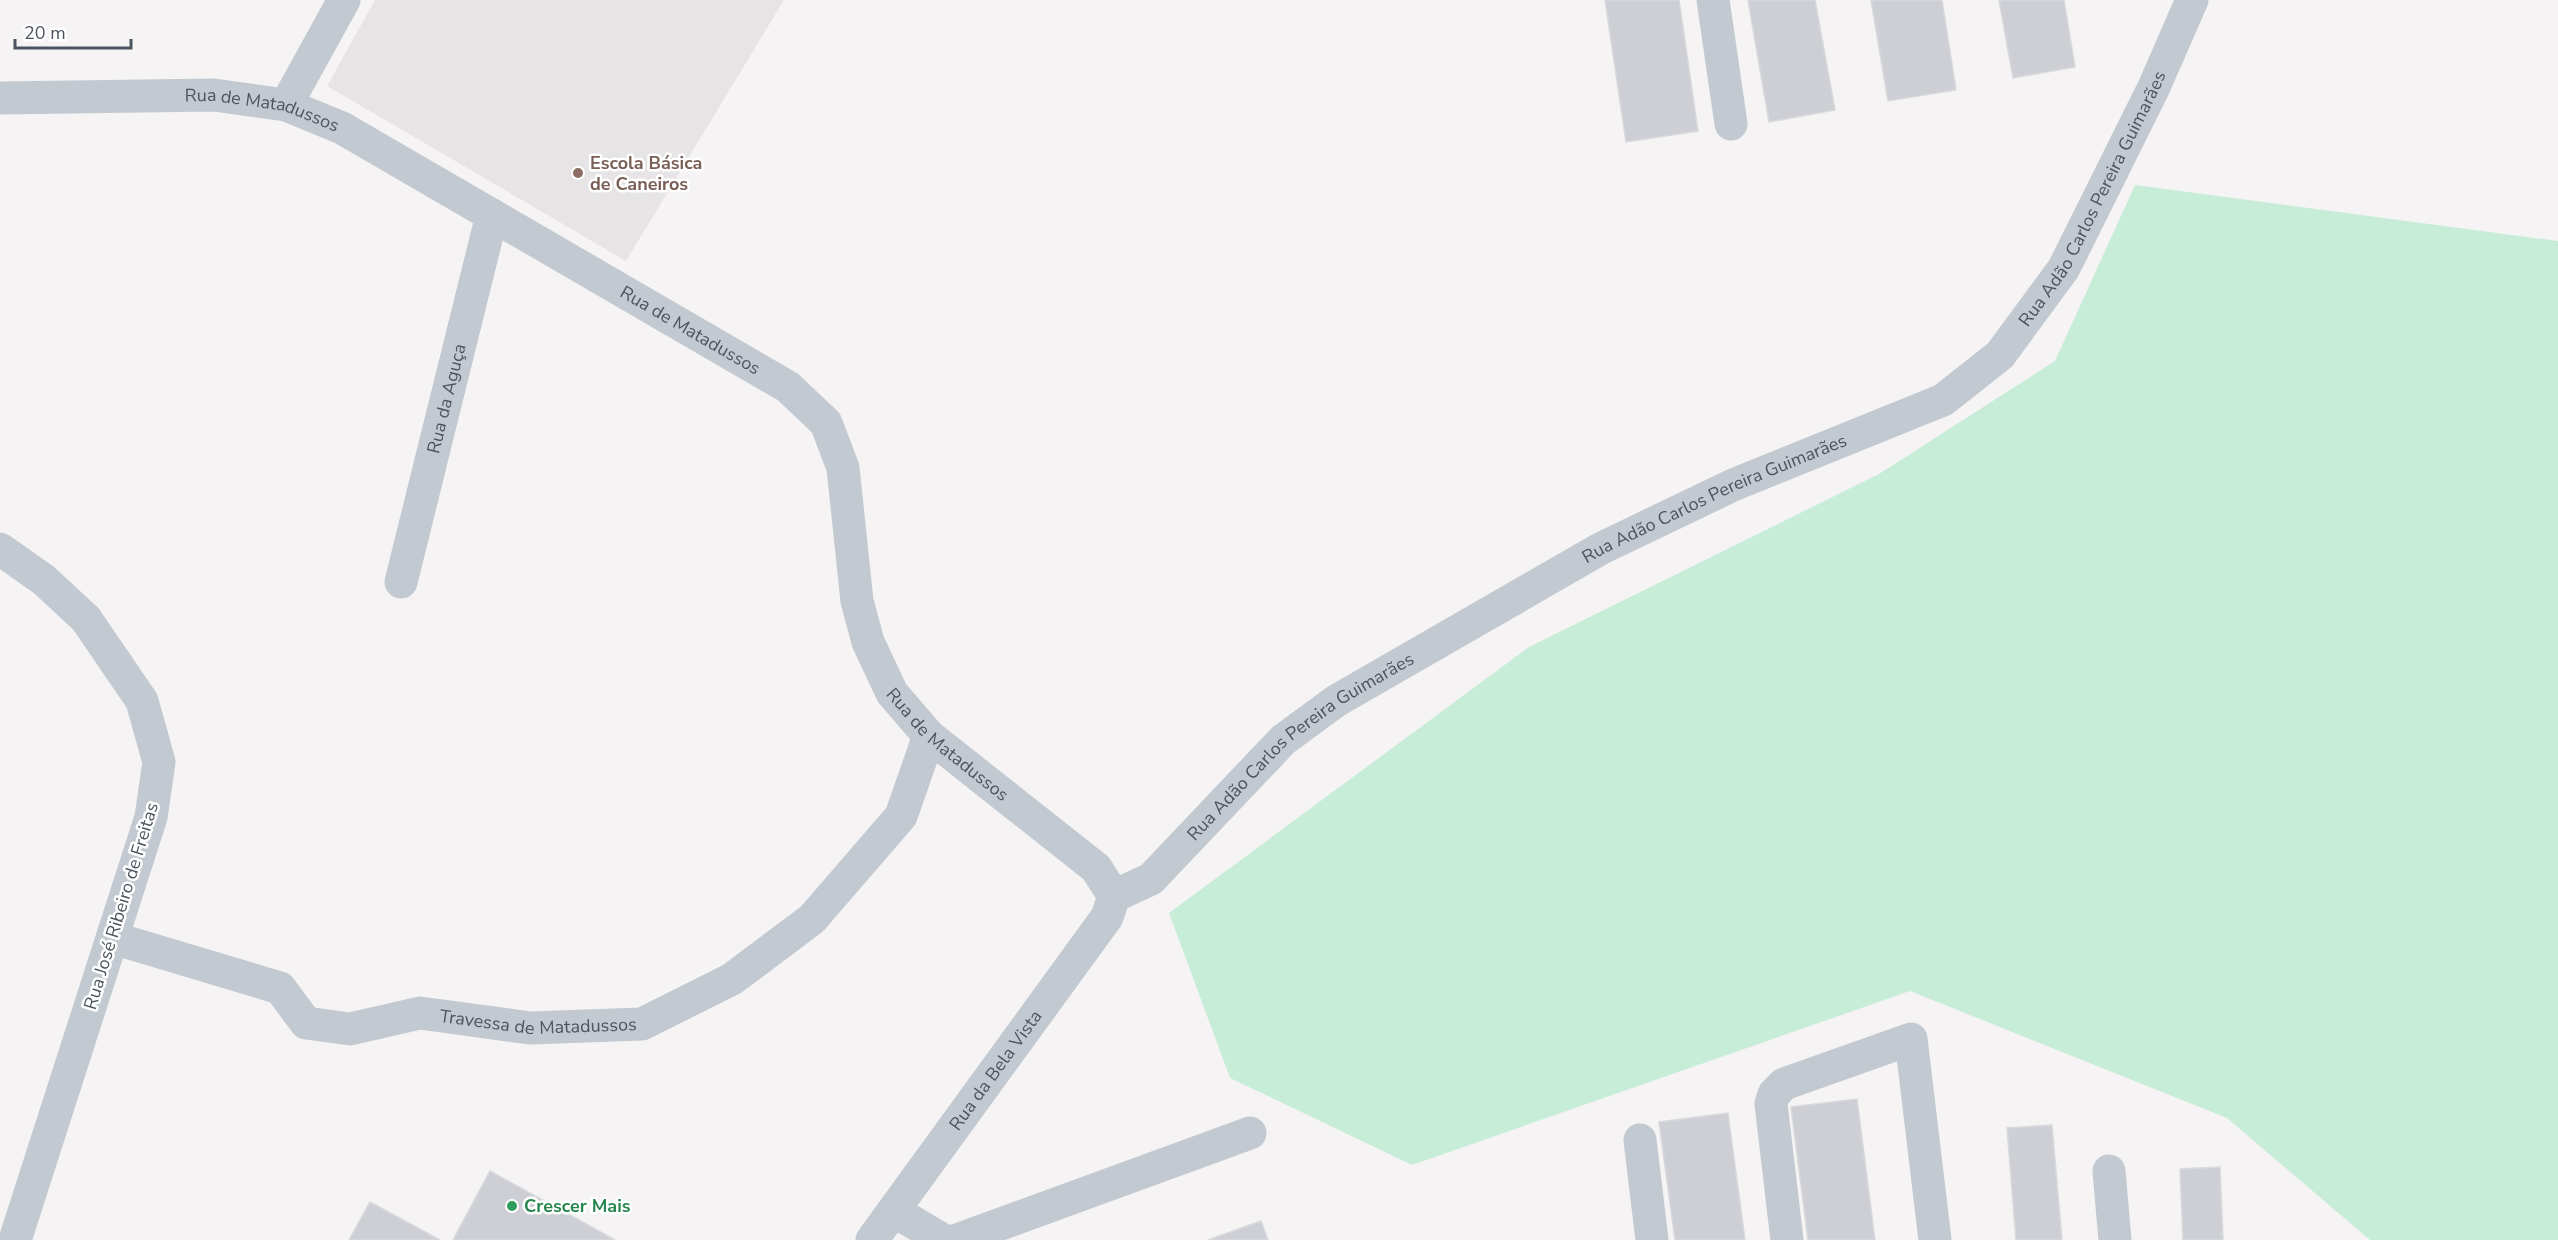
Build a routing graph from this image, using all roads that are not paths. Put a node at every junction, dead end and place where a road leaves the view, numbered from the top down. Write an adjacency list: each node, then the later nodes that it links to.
1 (344, 0): 5 (street)
2 (1713, 0): 6 (street)
3 (2192, 0): 11 (street, Rua Adão Carlos Pereira Guimarães)
4 (0, 98): 5 (street, Rua de Matadussos)
5 (286, 105): 7 (street, Rua de Matadussos)
6 (1731, 124)
7 (492, 215): 9 (street, Rua da Aguça); 10 (street, Rua de Matadussos)
8 (0, 549): 12 (street, Rua José Ribeiro de Freitas)
9 (401, 582)
10 (929, 736): 11 (street, Rua de Matadussos); 12 (street, Travessa de Matadussos)
11 (1114, 897): 16 (street, Rua da Bela Vista)
12 (113, 938): 17 (street, Rua José Ribeiro de Freitas)
13 (1250, 1133): 20 (street)
14 (1640, 1140): 21 (street)
15 (2109, 1171): 24 (street)
16 (894, 1211): 18 (street, Rua da Bela Vista); 19 (street)
17 (15, 1240)
18 (872, 1240)
19 (943, 1240)
20 (957, 1240)
21 (1652, 1240)
22 (1787, 1240): 23 (street)
23 (1935, 1240)
24 (2115, 1240)

